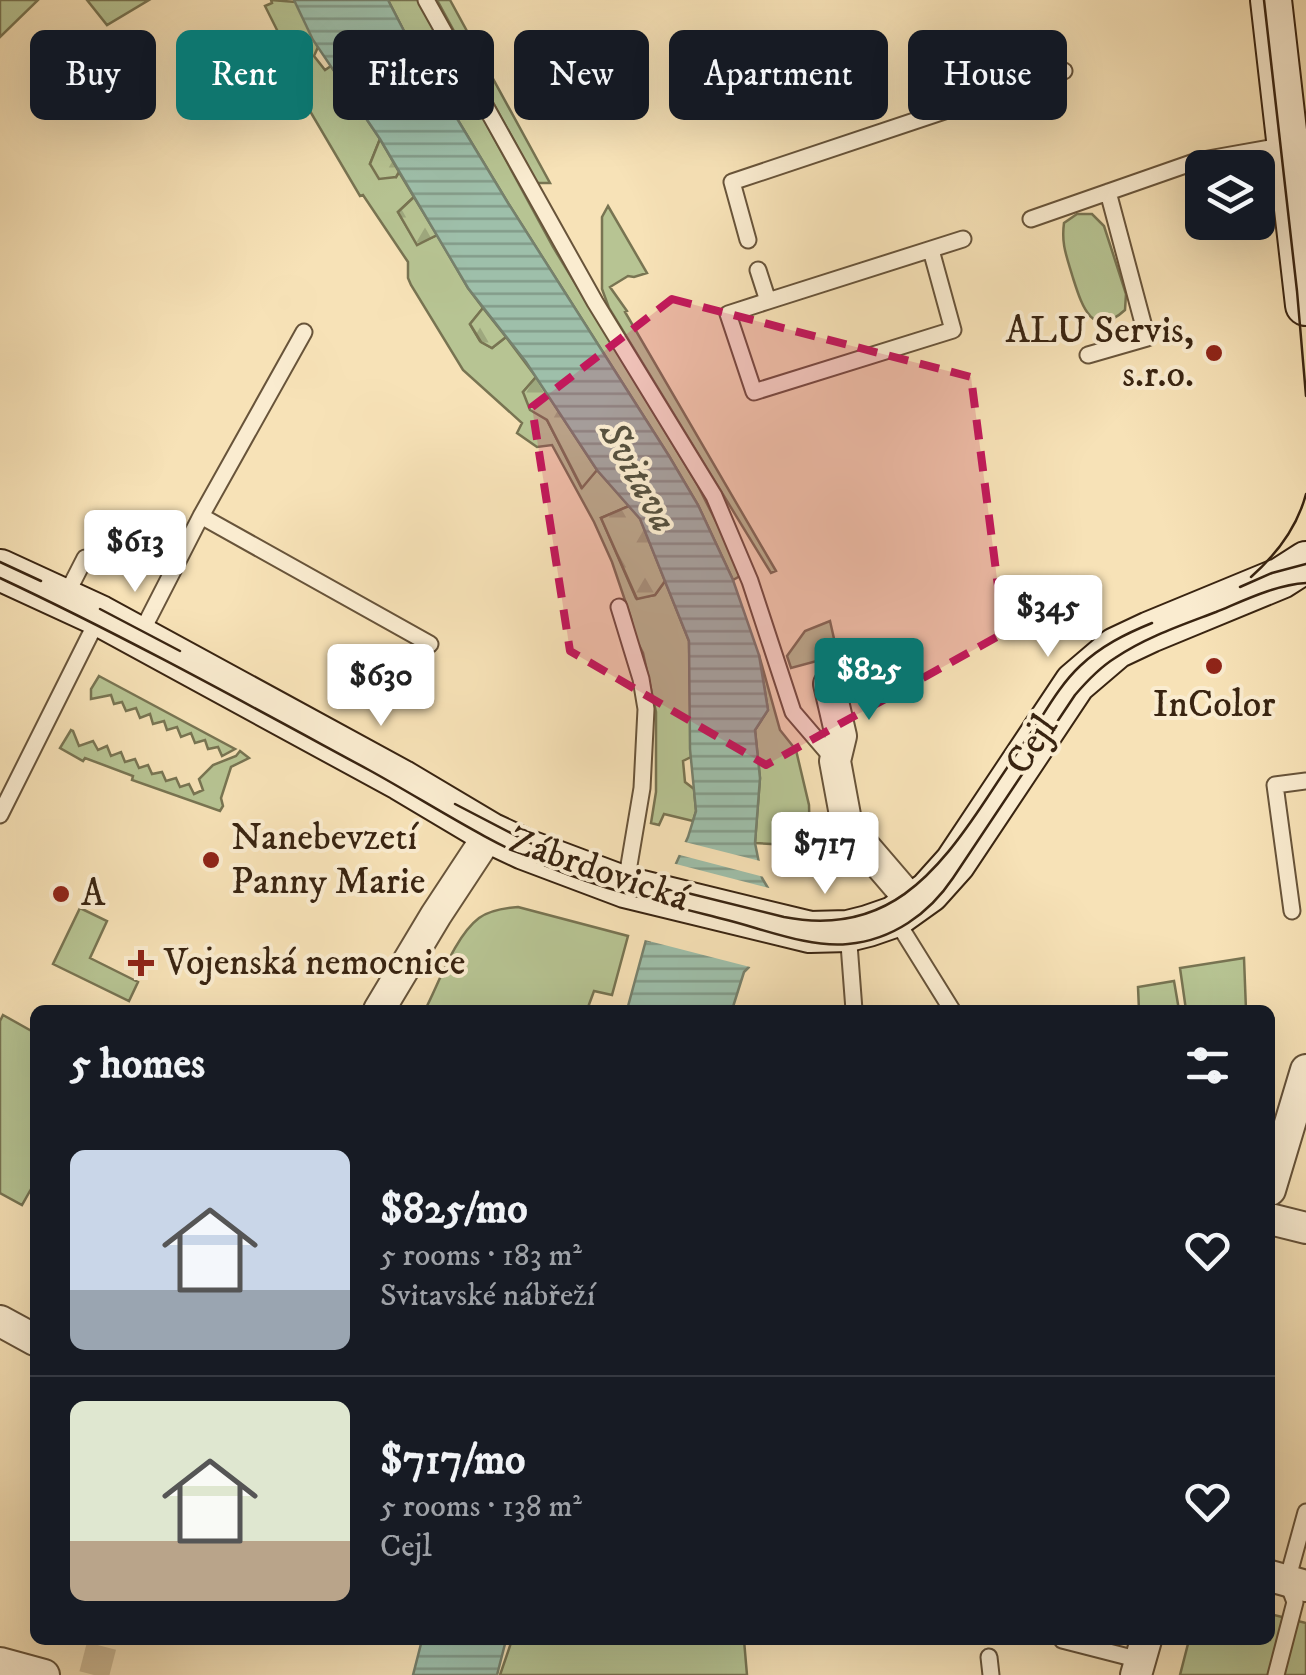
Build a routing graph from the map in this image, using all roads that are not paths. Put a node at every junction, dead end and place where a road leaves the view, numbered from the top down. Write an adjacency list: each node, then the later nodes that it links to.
1 (426, 0): 24 (lane)
2 (1271, 0): 4 (street)
3 (917, 120): 8 (lane)
4 (1287, 145): 5 (lane); 12 (street)
5 (1108, 192): 6 (lane); 14 (lane)
6 (1031, 219)
7 (963, 239): 9 (lane)
8 (748, 240)
9 (931, 250): 11 (lane); 11 (lane)
10 (758, 270): 11 (lane)
11 (768, 301)
12 (1306, 305)
13 (304, 332): 15 (lane)
14 (1088, 355)
15 (201, 516): 21 (lane); 22 (lane)
16 (85, 558): 20 (lane)
17 (1306, 562): 29 (street, Cejl)
18 (0, 570): 20 (street, Zábrdovická)
19 (619, 607): 28 (lane)
20 (82, 608): 21 (street, Zábrdovická); 26 (lane)
21 (140, 638): 27 (street, Zábrdovická)
22 (430, 644)
23 (829, 684): 24 (street)
24 (835, 761): 29 (street)
25 (1306, 782): 30 (lane)
26 (0, 815)
27 (490, 832): 28 (street, Zábrdovická); 33 (street)
28 (633, 889): 31 (street, Zábrdovická)
29 (904, 910): 32 (street, Cejl); 35 (lane)
30 (1292, 910)
31 (782, 926): 32 (street, Cejl)
32 (848, 932): 34 (lane)
33 (382, 1005)
34 (854, 1005)
35 (950, 1005)
36 (1306, 1070): 37 (street)
37 (1275, 1173)
38 (1275, 1220): 39 (street)
39 (1306, 1228)
40 (0, 1321): 41 (street)
41 (30, 1337)
42 (1306, 1512): 43 (lane)
43 (1288, 1581): 50 (lane)
44 (1084, 1645): 46 (lane)
45 (988, 1656): 49 (lane)
46 (1140, 1658)
47 (0, 1663): 48 (street)
48 (44, 1675)
49 (992, 1675)
50 (1276, 1675)

